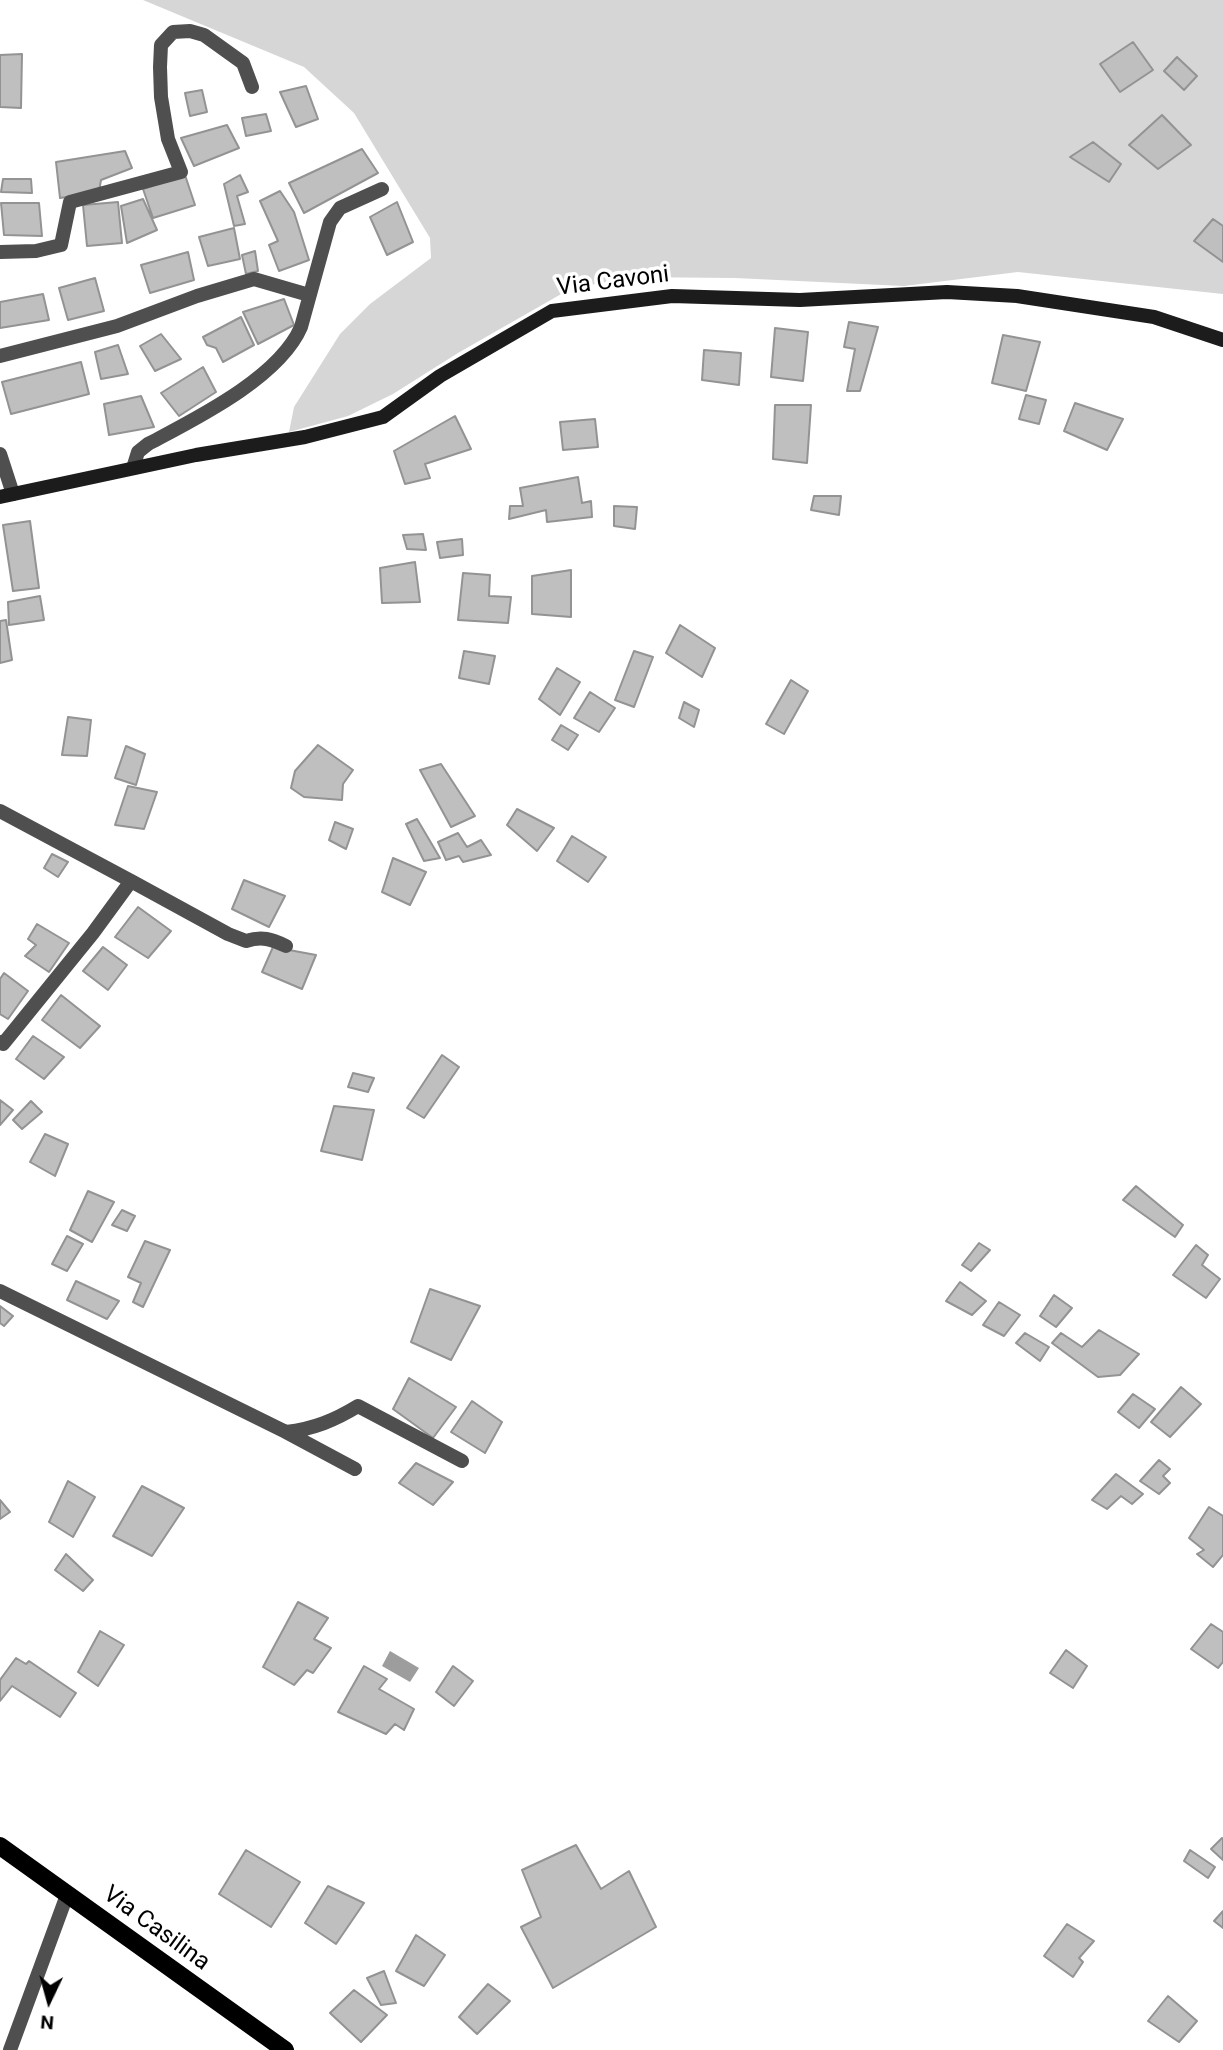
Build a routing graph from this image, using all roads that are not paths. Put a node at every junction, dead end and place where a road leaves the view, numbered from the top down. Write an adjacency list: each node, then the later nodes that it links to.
1 (252, 88): 3 (street)
2 (382, 189): 4 (street)
3 (0, 252)
4 (309, 295): 6 (street); 8 (street)
5 (1223, 340): 8 (street, Via Cavoni)
6 (0, 356)
7 (0, 454): 9 (street)
8 (132, 468): 9 (street, Via Cavoni)
9 (6, 495)
10 (0, 811): 11 (street)
11 (131, 881): 12 (street); 13 (street)
12 (286, 946)
13 (0, 1042)
14 (0, 1291): 15 (street)
15 (286, 1432): 16 (street); 17 (street)
16 (462, 1461)
17 (355, 1469)
18 (0, 1846): 19 (main road, Via Casilina)
19 (67, 1895): 20 (street); 21 (main road, Via Casilina)
20 (10, 2050)
21 (285, 2050)

